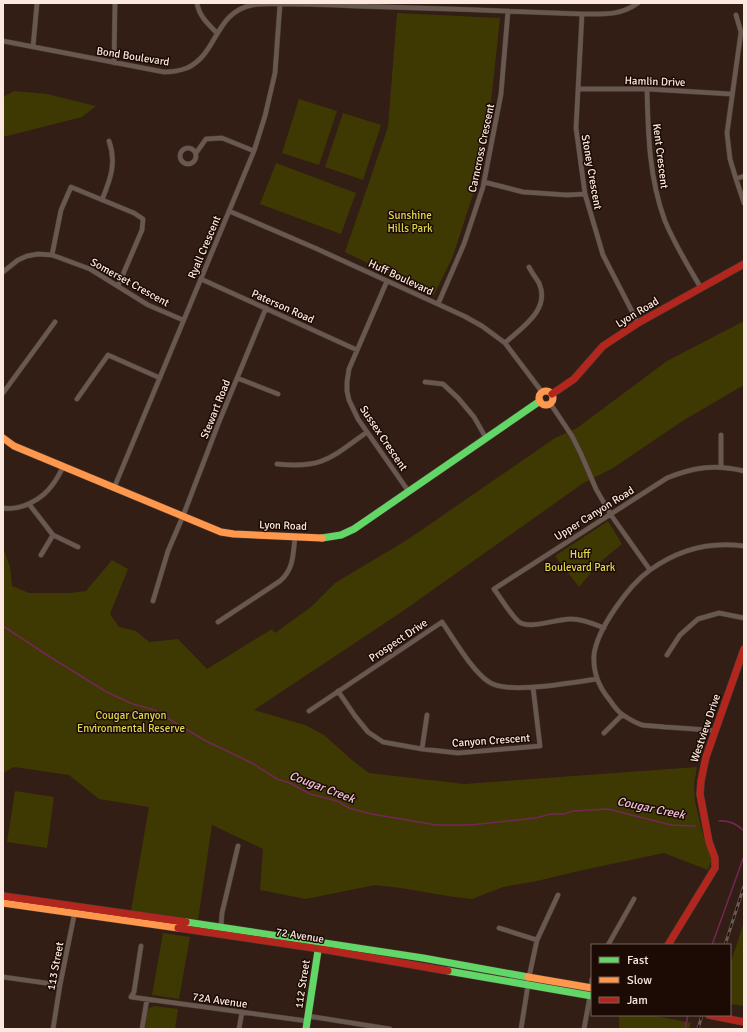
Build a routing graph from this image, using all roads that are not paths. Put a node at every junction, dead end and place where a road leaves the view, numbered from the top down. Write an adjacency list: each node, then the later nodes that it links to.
1 (37, 3): 13 (street)
2 (115, 3): 14 (street)
3 (197, 3): 11 (street)
4 (638, 3): 9 (street, Bond Boulevard)
5 (280, 4): 6 (street, Bond Boulevard); 11 (street, Bond Boulevard); 19 (street, Ryall Crescent)
6 (365, 4): 7 (street, Bond Boulevard)
7 (439, 6): 8 (street, Bond Boulevard)
8 (508, 11): 9 (street, Bond Boulevard); 23 (street, Carncross Crescent)
9 (582, 14): 16 (street, Stoney Crescent)
10 (736, 15): 17 (street)
11 (217, 33): 14 (street, Bond Boulevard)
12 (3, 41): 13 (street, Bond Boulevard)
13 (33, 47): 14 (street, Bond Boulevard)
14 (114, 63)
15 (647, 88): 16 (street, Hamlin Drive); 17 (street, Hamlin Drive); 35 (street, Kent Crescent)
16 (578, 89): 24 (street, Stoney Crescent)
17 (732, 94): 22 (street)
18 (109, 141): 25 (street)
19 (254, 151): 20 (street); 27 (street, Ryall Crescent)
20 (196, 153)
21 (744, 176): 22 (street)
22 (736, 179): 26 (street)
23 (484, 182): 24 (street); 36 (street, Carncross Crescent)
24 (584, 194): 40 (street, Stoney Crescent)
25 (102, 200): 28 (street); 34 (street)
26 (744, 203)
27 (229, 211): 32 (street, Ryall Crescent); 33 (street, Huff Boulevard)
28 (52, 255): 31 (street, Somerset Crescent); 34 (street, Somerset Crescent)
29 (744, 264): 35 (street, Lyon Road)
30 (529, 267): 41 (street)
31 (3, 272)
32 (201, 279): 37 (street, Paterson Road); 38 (street, Ryall Crescent)
33 (387, 281): 36 (street, Huff Boulevard); 42 (street, Sussex Crescent)
34 (118, 286): 38 (street, Somerset Crescent)
35 (701, 288): 40 (street, Lyon Road)
36 (438, 304): 41 (street, Huff Boulevard)
37 (266, 308): 42 (street, Paterson Road); 44 (street, Stewart Road)
38 (183, 320): 43 (street, Ryall Crescent)
39 (55, 322): 46 (street)
40 (638, 323): 49 (street, Lyon Road)
41 (505, 343): 47 (street, Huff Boulevard)
42 (357, 350): 53 (street, Sussex Crescent)
43 (160, 378): 50 (street); 61 (street, Ryall Crescent)
44 (237, 378): 48 (street); 66 (street, Stewart Road)
45 (425, 382): 56 (street)
46 (3, 392)
47 (542, 392): 49 (street); 51 (street)
48 (278, 394)
49 (552, 394): 52 (street)
50 (77, 400)
51 (540, 402): 52 (street); 56 (street, Lyon Road)
52 (550, 403): 65 (street)
53 (367, 432): 57 (street); 62 (street, Sussex Crescent)
54 (721, 436): 59 (street)
55 (3, 438): 58 (street, Lyon Road)
56 (486, 438): 62 (street, Lyon Road)
57 (277, 464)
58 (63, 467): 61 (street, Lyon Road); 63 (street)
59 (721, 467): 60 (street, Upper Canyon Road); 65 (street, Upper Canyon Road)
60 (744, 471)
61 (114, 488): 66 (street, Lyon Road)
62 (409, 492): 68 (street, Lyon Road)
63 (29, 504): 64 (street); 67 (street)
64 (3, 508)
65 (611, 515): 72 (street); 76 (street, Upper Canyon Road)
66 (183, 516): 68 (street, Lyon Road); 73 (street, Stewart Road)
67 (53, 535): 70 (street); 71 (street)
68 (295, 537): 75 (street)
69 (744, 546): 72 (street)
70 (78, 547)
71 (41, 555)
72 (650, 570): 76 (street)
73 (153, 601)
74 (744, 618): 78 (street)
75 (218, 622)
76 (604, 628): 79 (street)
77 (744, 649): 85 (street, Westview Drive)
78 (667, 655)
79 (597, 679): 80 (street, Prospect Drive); 84 (street)
80 (533, 687): 81 (street, Prospect Drive); 87 (street, Canyon Crescent)
81 (338, 691): 82 (street, Prospect Drive); 87 (street, Canyon Crescent)
82 (309, 711)
83 (427, 714): 87 (street)
84 (622, 715): 85 (street); 86 (street)
85 (715, 731): 98 (street, Westview Drive)
86 (604, 733)
87 (422, 749)
88 (238, 846): 94 (street)
89 (558, 895): 96 (street)
90 (3, 896): 93 (street, 72 Avenue)
91 (634, 899): 97 (street)
92 (3, 903): 93 (street, 72 Avenue)
93 (75, 910): 94 (street, 72 Avenue); 99 (street, 72 Avenue); 103 (street, 113 Street)
94 (220, 927): 99 (street, 72 Avenue)
95 (499, 928): 96 (street)
96 (538, 940): 102 (street)
97 (609, 944)
98 (669, 944)
99 (319, 945): 102 (street, 72 Avenue); 104 (street, 72 Avenue); 110 (street, 112 Street)
100 (141, 946): 107 (street, 72A Avenue)
101 (3, 977): 103 (street)
102 (529, 977): 105 (street, 72 Avenue)
103 (60, 985): 113 (street, 113 Street)
104 (528, 985): 106 (street, 72 Avenue); 118 (street)
105 (591, 988)
106 (591, 996): 119 (street)
107 (147, 999): 108 (street, 72A Avenue); 114 (street)
108 (242, 1012): 110 (street, 72A Avenue); 115 (street)
109 (715, 1016): 111 (street)
110 (307, 1018): 112 (street, 72A Avenue); 116 (street, 112 Street)
111 (744, 1022)
112 (370, 1027): 117 (street, 72A Avenue)
113 (53, 1029)
114 (142, 1029)
115 (239, 1029)
116 (306, 1029)
117 (390, 1029)
118 (521, 1029)
119 (584, 1029)

